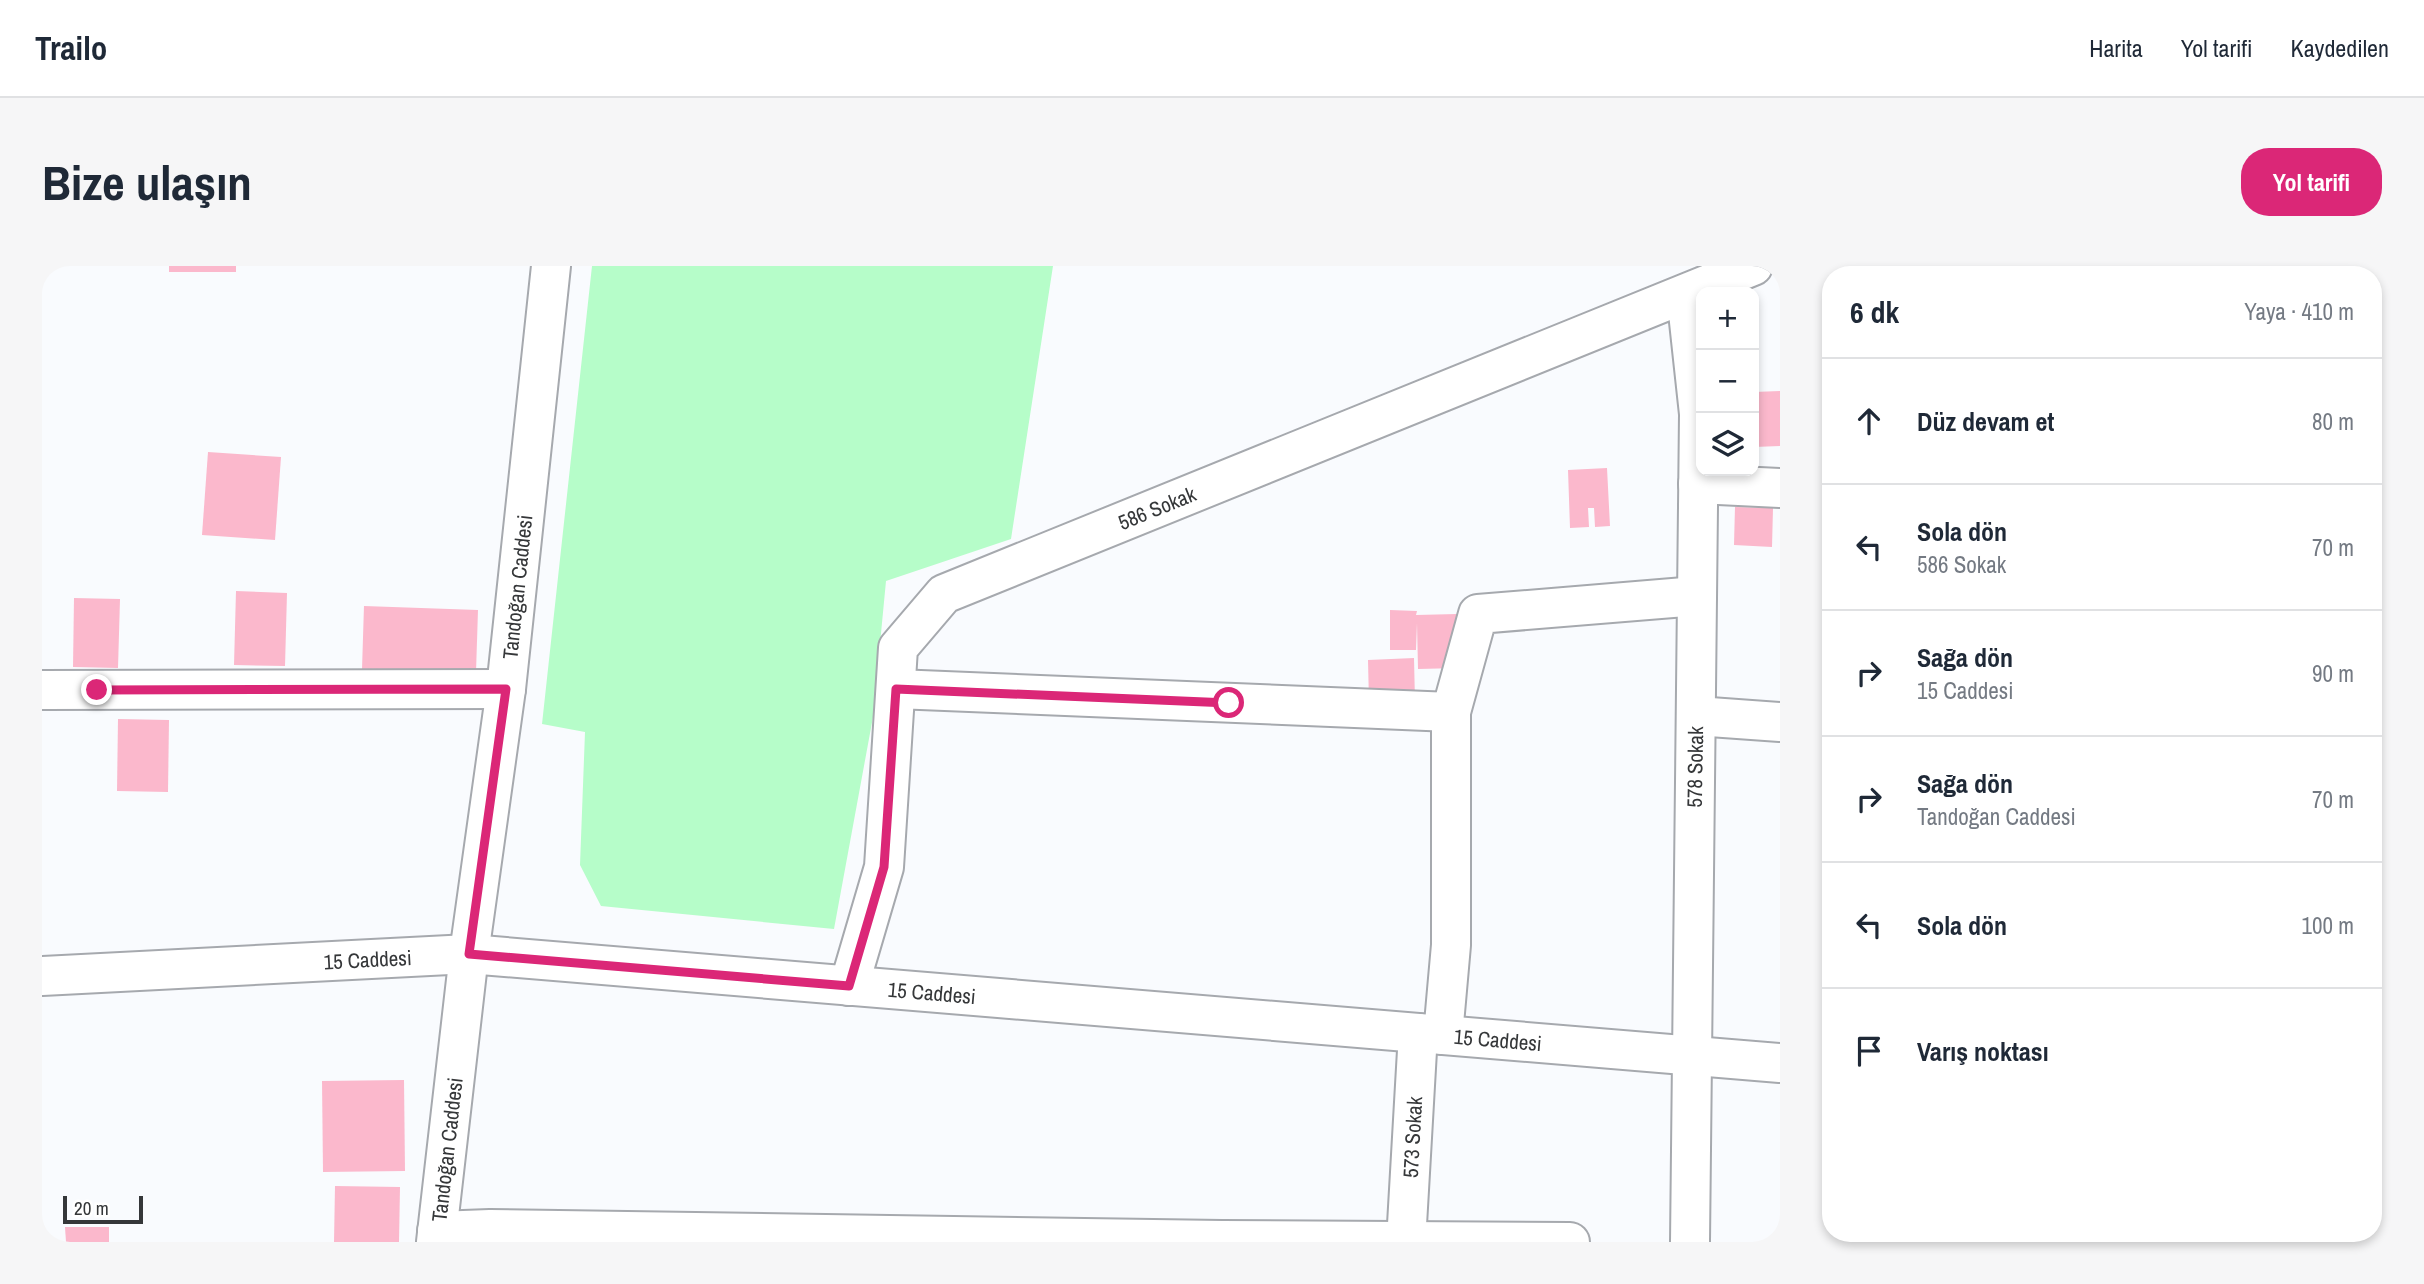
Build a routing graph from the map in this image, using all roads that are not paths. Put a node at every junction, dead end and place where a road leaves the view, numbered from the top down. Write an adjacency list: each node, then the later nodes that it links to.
1 (551, 266): 7 (street, Tandoğan Caddesi)
2 (1753, 266): 3 (street, 586 Sokak)
3 (1686, 293): 4 (street, 578 Sokak); 8 (street, 586 Sokak)
4 (1698, 484): 5 (street); 6 (street, 578 Sokak)
5 (1780, 488)
6 (1697, 596): 10 (street, 573 Sokak); 11 (street, 578 Sokak)
7 (506, 689): 9 (street); 13 (street, Tandoğan Caddesi)
8 (896, 689): 10 (street); 15 (street, 586 Sokak)
9 (42, 690)
10 (1451, 712): 16 (street, 573 Sokak)
11 (1696, 716): 12 (street); 17 (street, 578 Sokak)
12 (1780, 722)
13 (469, 954): 14 (street, 15 Caddesi); 15 (street, 15 Caddesi); 19 (street, Tandoğan Caddesi)
14 (42, 976)
15 (849, 986): 16 (street, 15 Caddesi)
16 (1430, 1034): 17 (street, 15 Caddesi); 20 (street, 573 Sokak)
17 (1692, 1055): 18 (street, 15 Caddesi); 22 (street, 578 Sokak)
18 (1780, 1063)
19 (436, 1237): 20 (street)
20 (1406, 1242): 21 (street)
21 (1570, 1242)
22 (1690, 1242)

